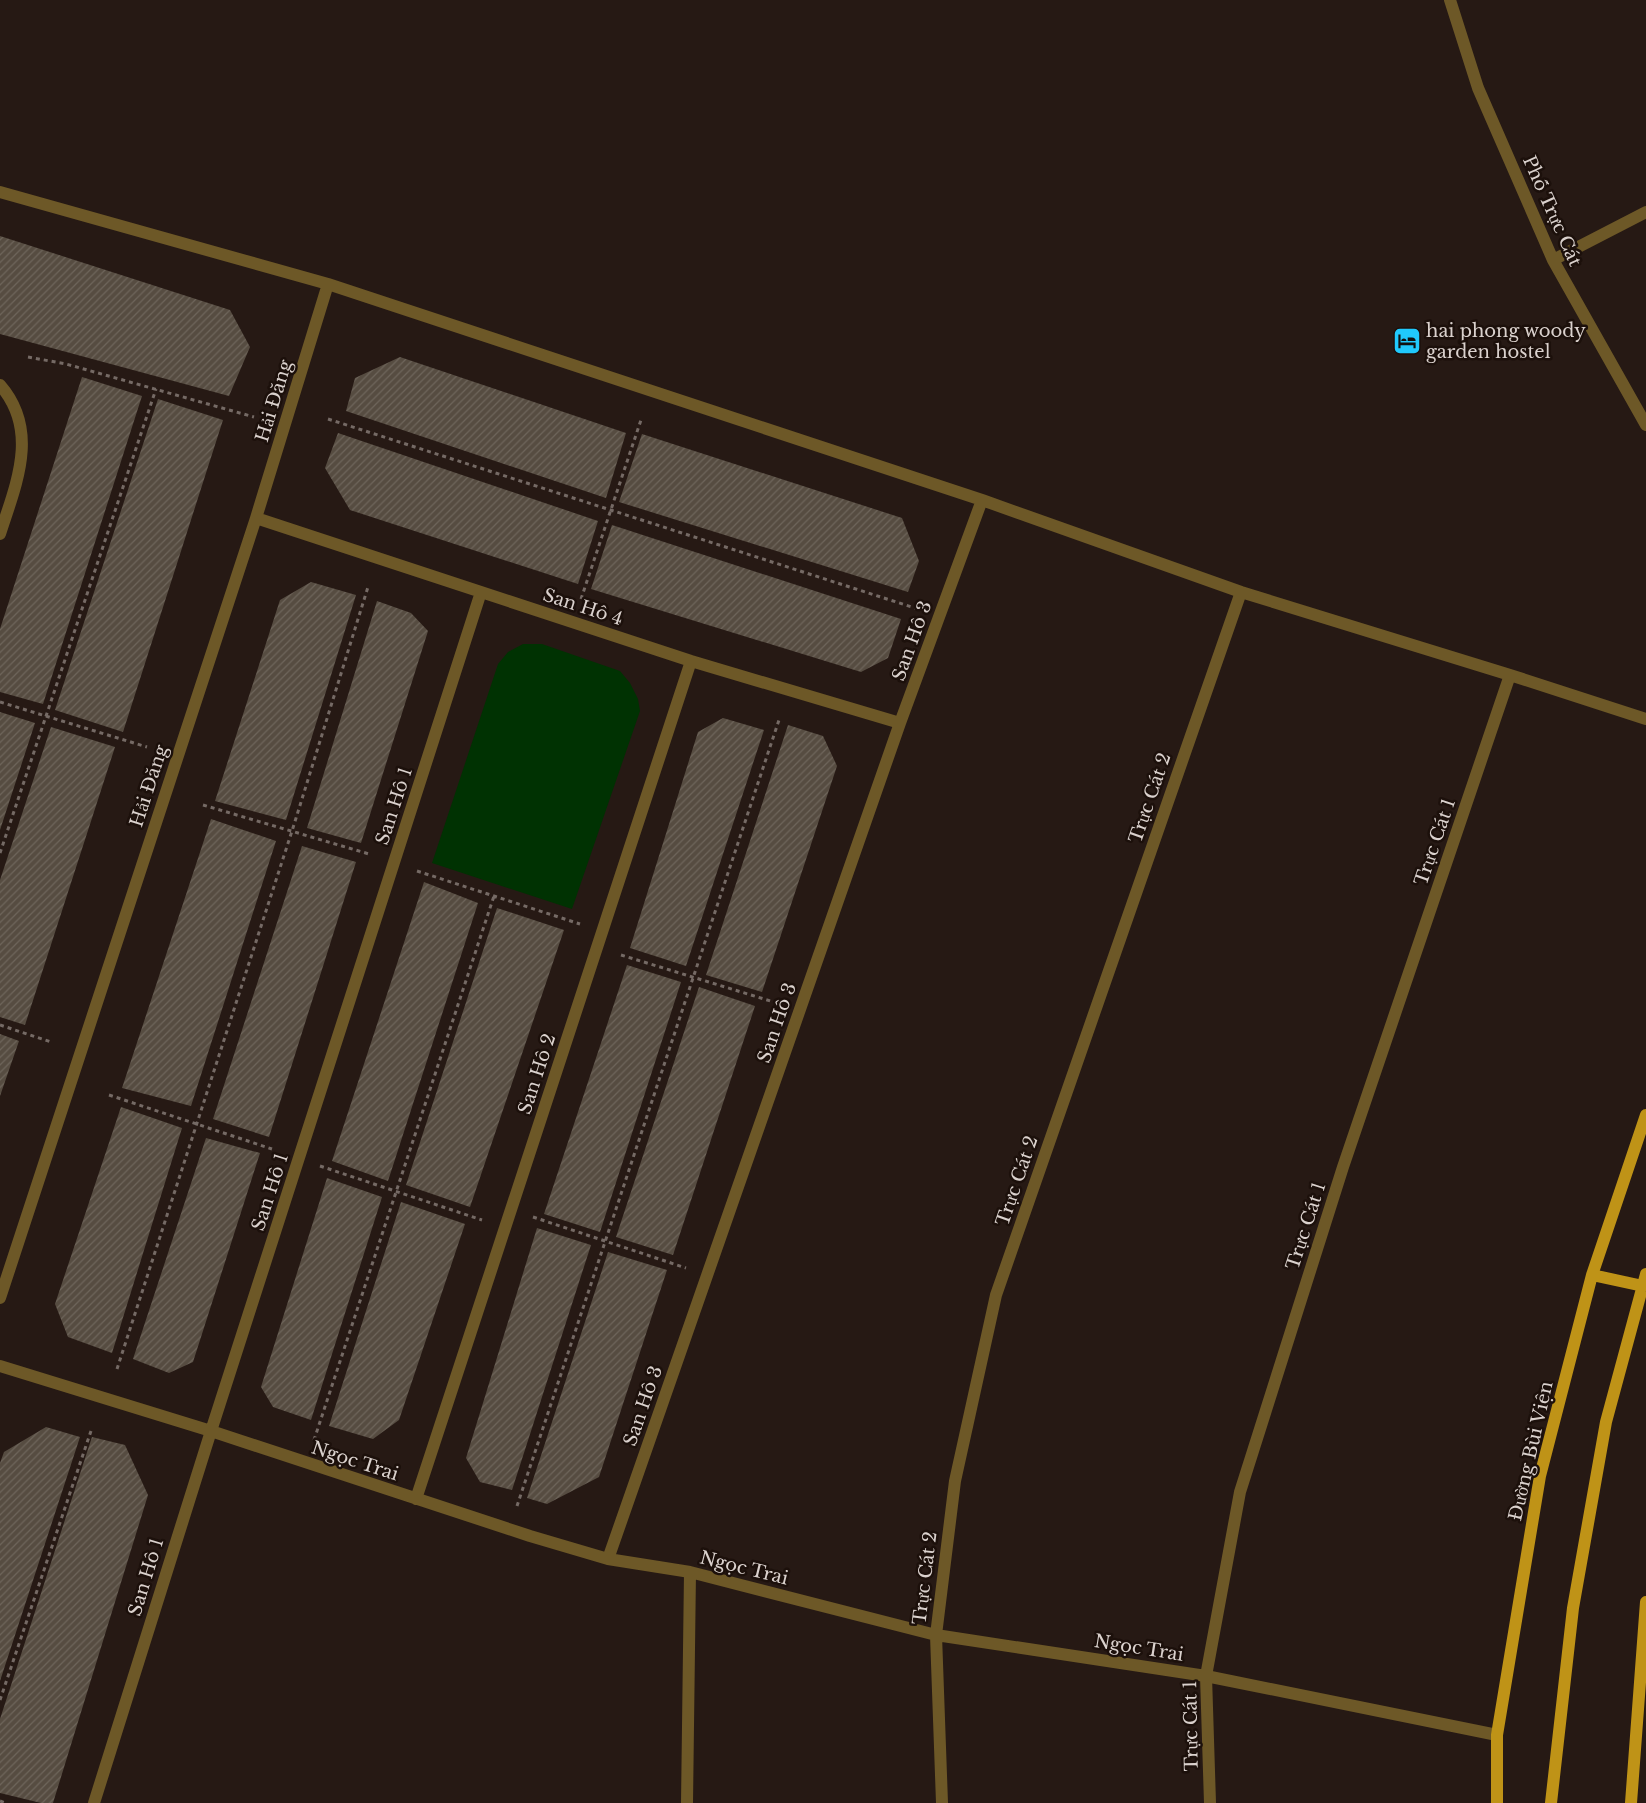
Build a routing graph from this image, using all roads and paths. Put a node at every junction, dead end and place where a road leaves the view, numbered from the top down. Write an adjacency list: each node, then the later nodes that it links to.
1 (1450, 0): 4 (street, Phố Trực Cát)
2 (0, 192): 5 (street)
3 (1646, 212): 4 (street)
4 (1553, 260): 12 (street, Phố Trực Cát)
5 (328, 284): 13 (street); 15 (street, Hải Đăng)
6 (28, 357): 8 (path)
7 (0, 385): 16 (street)
8 (156, 389): 9 (path); 25 (path)
9 (254, 416)
10 (642, 418): 14 (path)
11 (328, 419): 14 (path)
12 (1646, 424)
13 (982, 500): 19 (street); 28 (street, San Hô 3)
14 (610, 510): 20 (path); 21 (path)
15 (256, 518): 18 (street, San Hô 4); 54 (street, Hải Đăng)
16 (0, 534)
17 (368, 587): 31 (path)
18 (482, 592): 22 (street, San Hô 4); 58 (street, San Hô 1)
19 (1240, 592): 23 (street); 65 (street, Trực Cát 2)
20 (581, 600)
21 (921, 610)
22 (691, 661): 28 (street, San Hô 4); 60 (street, San Hô 2)
23 (1510, 675): 27 (street); 66 (street, Trực Cát 1)
24 (0, 702): 25 (path)
25 (46, 716): 29 (path); 32 (path)
26 (780, 717): 38 (path)
27 (1646, 719)
28 (900, 723): 62 (street, San Hô 3)
29 (147, 747)
30 (203, 805): 31 (path)
31 (292, 831): 33 (path); 44 (path)
32 (0, 853)
33 (369, 854)
34 (415, 870): 35 (path)
35 (494, 896): 36 (path); 47 (path)
36 (581, 924)
37 (618, 954): 38 (path)
38 (694, 978): 39 (path); 50 (path)
39 (780, 1004)
40 (0, 1026): 41 (path)
41 (51, 1042)
42 (109, 1095): 44 (path)
43 (1646, 1115): 52 (main road, Đường Bùi Viện)
44 (196, 1124): 45 (path); 56 (path)
45 (272, 1149)
46 (319, 1166): 47 (path)
47 (395, 1191): 49 (path); 59 (path)
48 (532, 1217): 50 (path)
49 (483, 1221)
50 (604, 1241): 51 (path); 61 (path)
51 (686, 1268)
52 (1592, 1275): 53 (main road); 68 (main road, Đường Bùi Viện)
53 (1644, 1280): 76 (main road)
54 (0, 1298)
55 (0, 1366): 58 (street, Ngọc Trai)
56 (117, 1369)
57 (92, 1428): 67 (path)
58 (211, 1431): 60 (street, Ngọc Trai); 71 (street, San Hô 1)
59 (314, 1440)
60 (416, 1499): 62 (street, Ngọc Trai)
61 (517, 1506)
62 (608, 1559): 63 (street, Ngọc Trai)
63 (690, 1572): 65 (street, Ngọc Trai); 72 (street)
64 (1646, 1602): 77 (main road)
65 (936, 1635): 66 (street, Ngọc Trai); 73 (street, Trực Cát 2)
66 (1206, 1676): 68 (street, Ngọc Trai); 74 (street, Trực Cát 1)
67 (0, 1700)
68 (1497, 1735): 75 (main road, Đường Bùi Viện)
69 (0, 1801): 70 (path)
70 (5, 1803)
71 (94, 1803)
72 (687, 1803)
73 (942, 1803)
74 (1210, 1803)
75 (1498, 1803)
76 (1551, 1803)
77 (1631, 1803)

